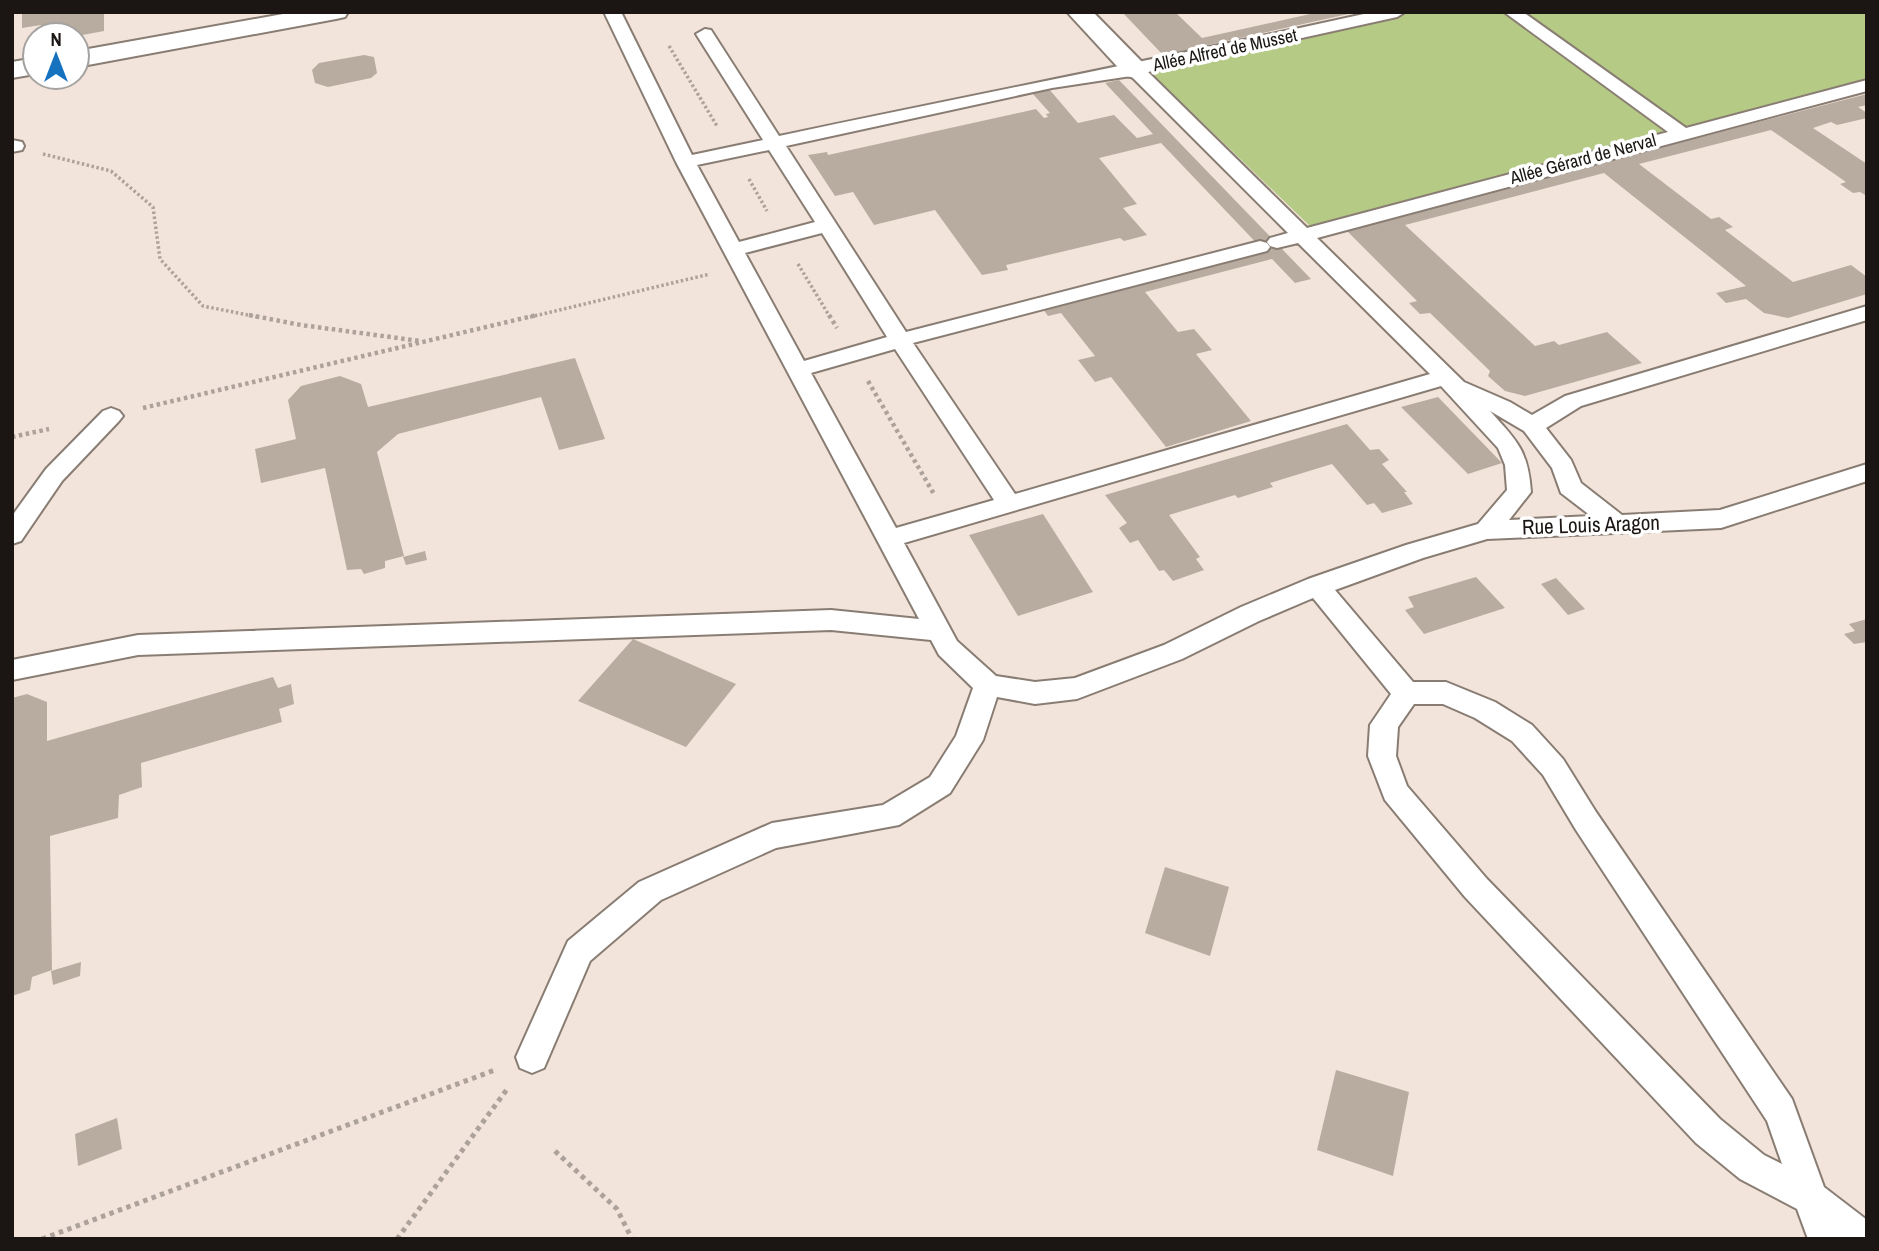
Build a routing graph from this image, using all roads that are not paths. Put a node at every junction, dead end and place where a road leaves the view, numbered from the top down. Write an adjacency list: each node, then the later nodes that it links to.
1 (336, 12): 7 (street)
2 (612, 12): 12 (lane)
3 (1079, 12): 8 (street)
4 (1397, 12): 8 (lane, Allée Alfred de Musset)
5 (1511, 12): 10 (lane)
6 (705, 34): 11 (lane)
7 (91, 56)
8 (1135, 70): 11 (lane, Allée Alfred de Musset); 14 (lane)
9 (1867, 85): 10 (lane, Allée Gérard de Nerval)
10 (1681, 133): 14 (lane, Allée Gérard de Nerval)
11 (774, 143): 12 (lane, Allée Alfred de Musset); 13 (lane)
12 (686, 162): 16 (lane)
13 (828, 225): 16 (lane); 18 (lane)
14 (1300, 236): 15 (lane, Allée Gérard de Nerval); 20 (lane)
15 (1268, 244): 18 (lane)
16 (737, 258): 19 (lane)
17 (1867, 313): 22 (lane)
18 (900, 340): 19 (lane); 24 (lane)
19 (798, 370): 28 (lane)
20 (1450, 381): 22 (lane); 24 (lane); 26 (lane)
21 (111, 416): 27 (lane)
22 (1532, 426): 25 (lane)
23 (1867, 472): 25 (lane, Rue Louis Aragon)
24 (1010, 505): 28 (lane)
25 (1614, 522): 26 (lane, Rue Louis Aragon)
26 (1487, 530): 29 (lane, Rue Louis Aragon)
27 (12, 536)
28 (889, 539): 30 (lane)
29 (1317, 586): 32 (lane, Rue Louis Aragon); 33 (lane)
30 (939, 631): 31 (lane); 32 (lane)
31 (12, 670)
32 (988, 685): 34 (lane)
33 (1406, 693): 35 (lane); 35 (lane)
34 (531, 1057)
35 (1808, 1196): 36 (lane); 37 (lane)
36 (1826, 1239)
37 (1863, 1239)

